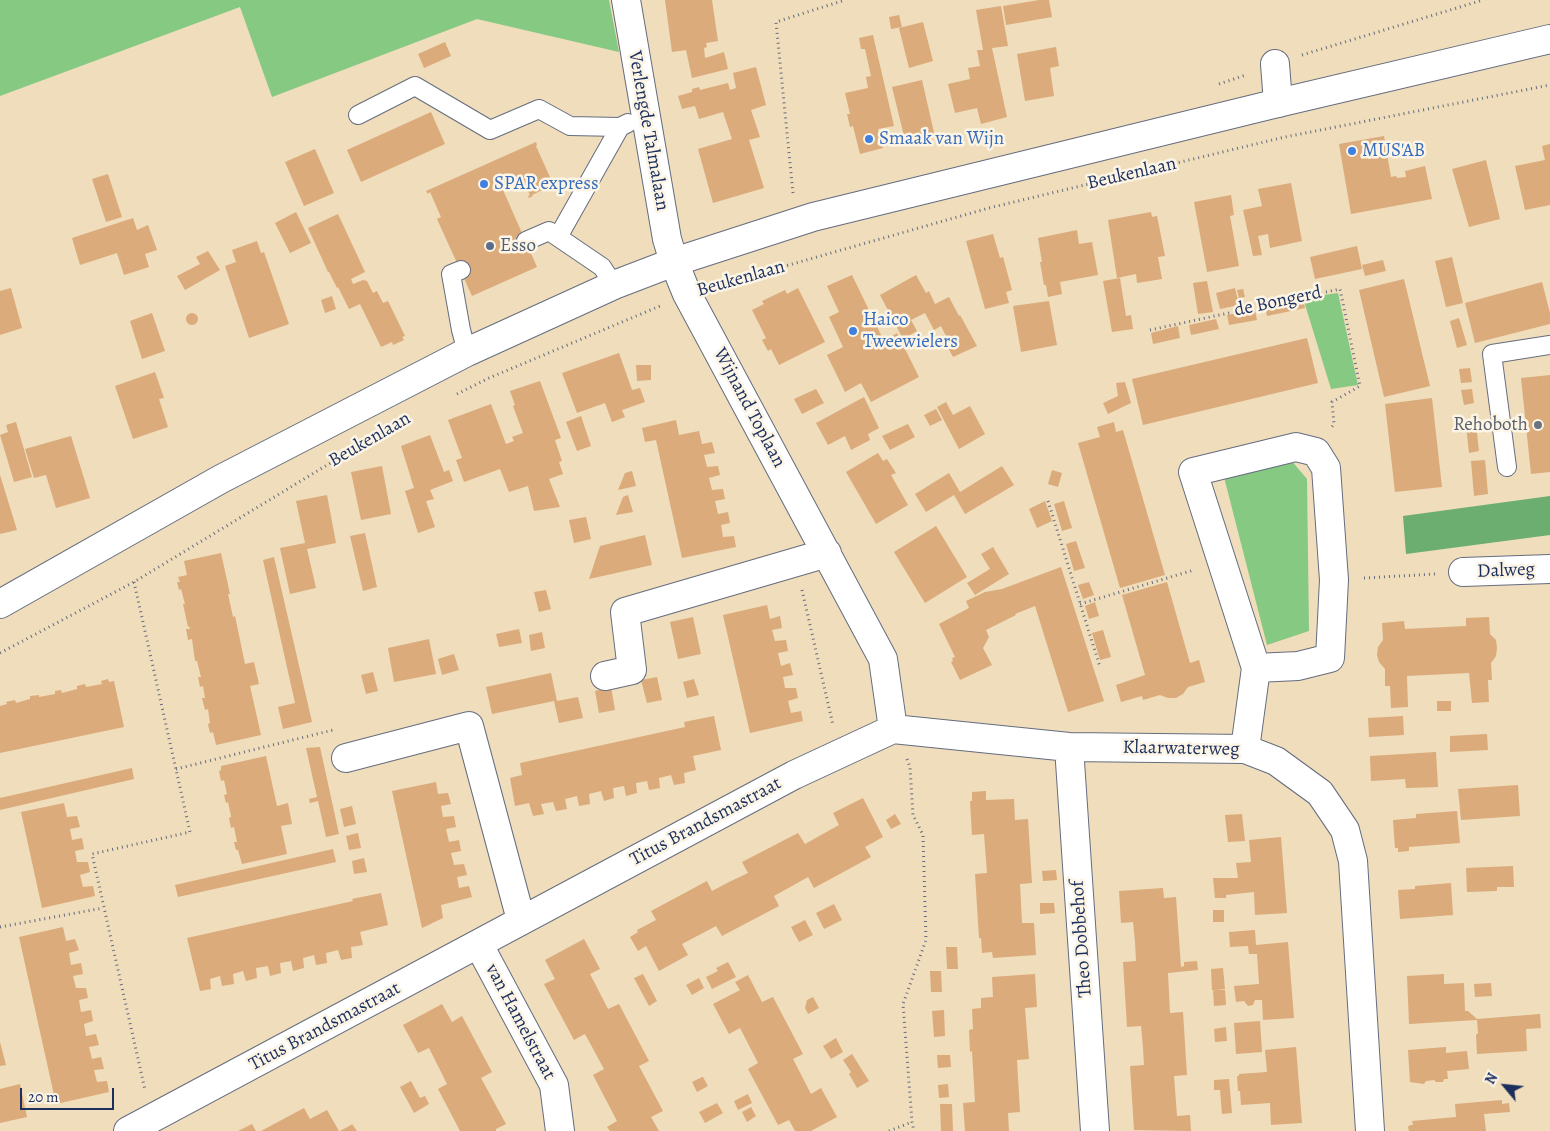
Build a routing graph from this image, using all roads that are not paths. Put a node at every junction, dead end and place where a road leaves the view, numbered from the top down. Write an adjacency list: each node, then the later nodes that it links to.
1 (626, 0): 6 (street, Verlengde Talmalaan)
2 (1550, 39): 4 (street, Beukenlaan)
3 (1275, 64): 4 (street)
4 (1278, 104): 10 (street, Beukenlaan)
5 (358, 115): 7 (lane)
6 (644, 115): 7 (lane); 10 (street, Verlengde Talmalaan)
7 (620, 127): 8 (lane)
8 (558, 237): 9 (lane); 12 (lane)
9 (526, 241)
10 (674, 262): 12 (street, Beukenlaan); 16 (street, Wijnand Toplaan)
11 (461, 270): 14 (lane)
12 (614, 285): 14 (street, Beukenlaan)
13 (1550, 345): 15 (lane)
14 (467, 352): 19 (street, Beukenlaan)
15 (1507, 467)
16 (827, 553): 21 (street); 22 (street, Wijnand Toplaan)
17 (1550, 569): 18 (street, Dalweg)
18 (1463, 572)
19 (0, 604)
20 (1256, 668): 20 (street); 24 (street)
21 (606, 676)
22 (893, 730): 23 (street, Klaarwaterweg); 26 (street, Titus Brandsmastraat)
23 (1069, 747): 24 (street, Klaarwaterweg); 30 (street, Theo Dobbehof)
24 (1245, 749): 31 (street, Klaarwaterweg)
25 (346, 758): 26 (street)
26 (521, 920): 27 (street, Titus Brandsmastraat)
27 (479, 945): 28 (street, Titus Brandsmastraat); 29 (street, van Hamelstraat)
28 (140, 1125)
29 (560, 1131)
30 (1095, 1131)
31 (1370, 1131)

